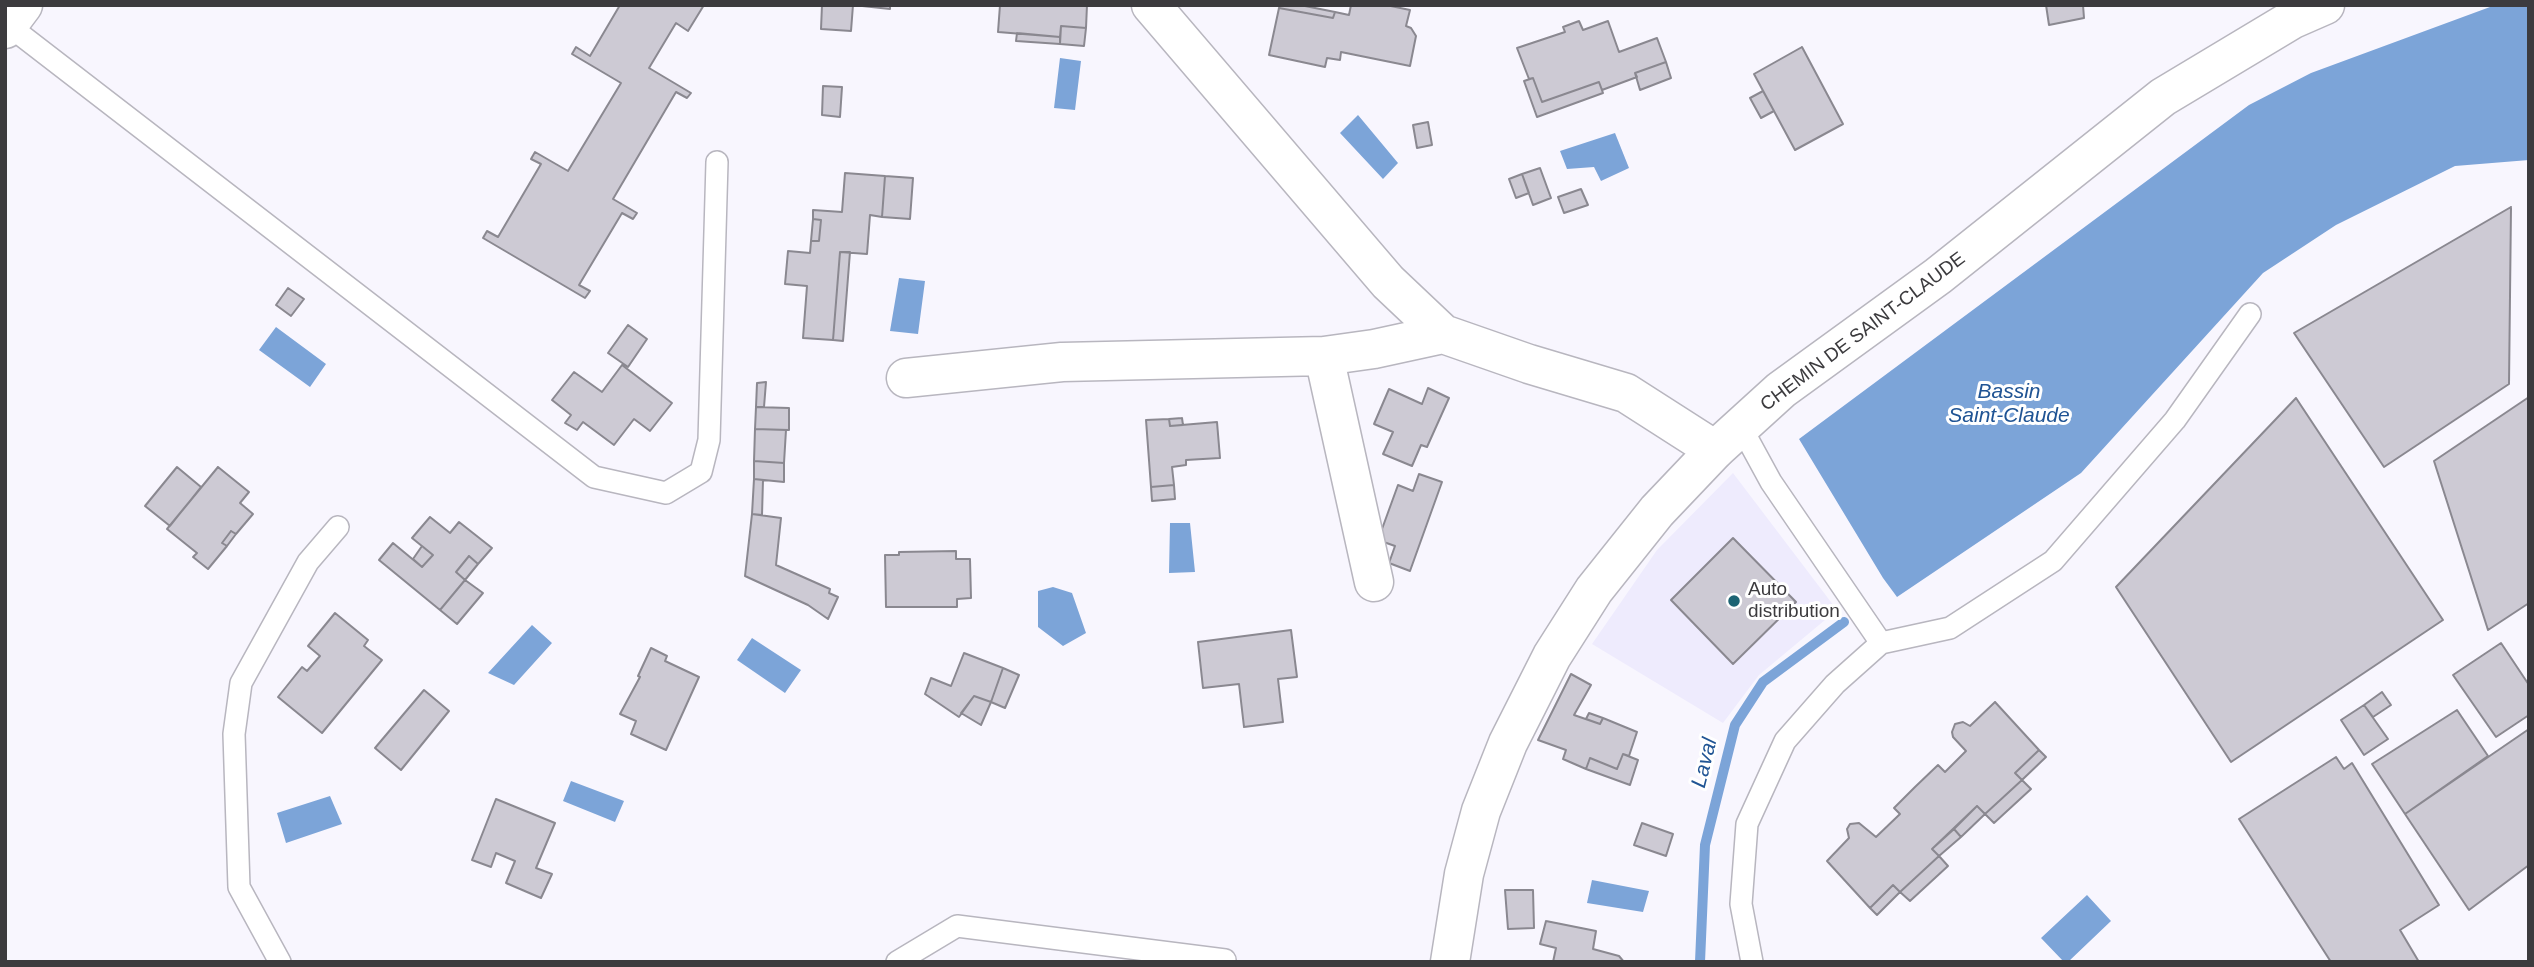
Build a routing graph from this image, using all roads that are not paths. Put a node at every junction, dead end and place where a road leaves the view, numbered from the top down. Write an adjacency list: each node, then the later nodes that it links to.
1 (1152, 5): 6 (street)
2 (2325, 5): 9 (street, CHEMIN DE SAINT-CLAUDE)
3 (12, 20): 4 (lane)
4 (717, 162)
5 (2250, 314): 12 (lane)
6 (1443, 334): 7 (street); 9 (street)
7 (1324, 356): 8 (street); 11 (street)
8 (906, 379)
9 (1728, 439): 12 (lane); 16 (street, CHEMIN DE SAINT-CLAUDE)
10 (338, 527): 14 (lane)
11 (1374, 582)
12 (1881, 643): 17 (lane)
13 (1230, 961): 15 (lane)
14 (280, 962)
15 (897, 962)
16 (1450, 962)
17 (1752, 962)

